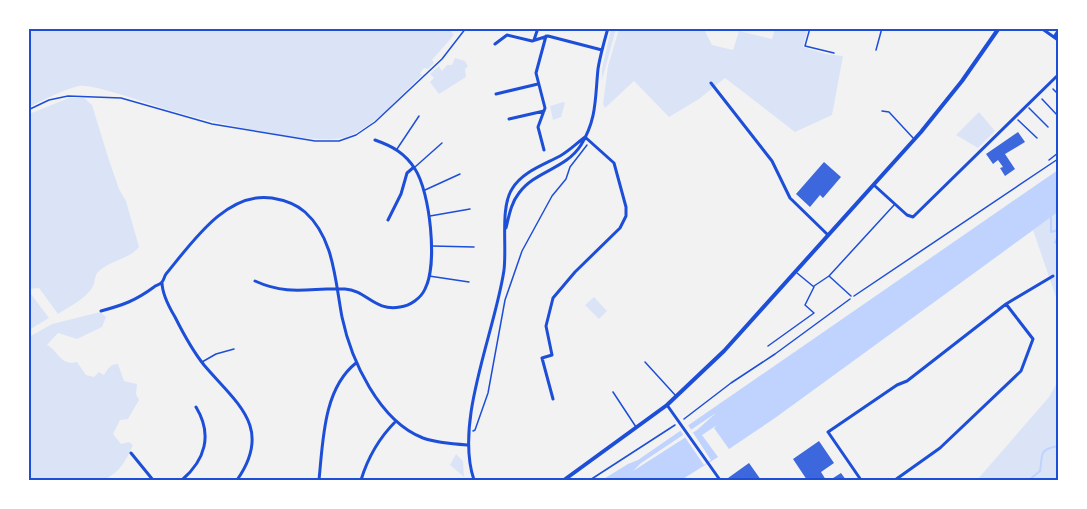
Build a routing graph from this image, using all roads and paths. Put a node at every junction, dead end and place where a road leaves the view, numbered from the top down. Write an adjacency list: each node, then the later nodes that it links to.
1 (466, 28): 25 (path)
2 (538, 28): 11 (street)
3 (608, 28): 14 (street)
4 (810, 28): 16 (lane)
5 (882, 28): 15 (lane)
6 (999, 28): 36 (street)
7 (1041, 28): 10 (street)
8 (1059, 31): 10 (street)
9 (546, 36): 11 (street); 14 (street); 19 (street)
10 (1054, 37): 12 (street)
11 (534, 40): 13 (street)
12 (1059, 40)
13 (495, 44)
14 (602, 50): 33 (street)
15 (876, 50)
16 (834, 53)
17 (1059, 75): 20 (street)
18 (711, 83): 53 (street)
19 (539, 84): 21 (street); 26 (street)
20 (1049, 85): 22 (path); 23 (street)
21 (496, 94)
22 (1059, 94)
23 (1038, 95): 24 (street); 29 (path)
24 (1027, 106): 30 (street); 32 (path)
25 (28, 110)
26 (544, 111): 31 (street); 40 (street)
27 (882, 111): 36 (lane)
28 (419, 116): 39 (lane)
29 (1058, 116)
30 (1015, 117): 34 (path); 48 (street)
31 (509, 119)
32 (1048, 127)
33 (585, 137): 35 (street); 52 (street); 52 (street)
34 (1037, 138)
35 (591, 139): 75 (street); 81 (path)
36 (915, 139): 46 (street)
37 (375, 140): 39 (street)
38 (442, 143): 44 (lane)
39 (397, 150): 44 (street)
40 (544, 150)
41 (1059, 153): 43 (path)
42 (1059, 159): 79 (path)
43 (1049, 160)
44 (414, 167): 47 (street); 51 (street)
45 (460, 174): 47 (lane)
46 (874, 186): 48 (street); 53 (street)
47 (424, 190): 50 (street)
48 (895, 204): 58 (lane)
49 (470, 209): 50 (lane)
50 (429, 216): 54 (street)
51 (388, 220)
52 (506, 230): 81 (street)
53 (829, 236): 56 (street)
54 (431, 246): 55 (lane); 57 (street)
55 (474, 247)
56 (797, 272): 63 (lane); 74 (street)
57 (429, 276): 62 (lane); 64 (street)
58 (829, 276): 63 (lane); 65 (lane)
59 (1053, 276): 66 (street)
60 (255, 281): 64 (street)
61 (162, 282): 64 (street); 67 (street); 70 (street)
62 (469, 282)
63 (814, 287): 68 (lane)
64 (338, 290): 72 (street)
65 (851, 296)
66 (1006, 304): 93 (street); 94 (street)
67 (101, 311)
68 (768, 346)
69 (234, 349): 70 (lane)
70 (202, 362): 86 (street)
71 (645, 362): 74 (lane)
72 (356, 363): 78 (street); 87 (street)
73 (613, 392): 80 (lane)
74 (676, 397): 76 (street)
75 (553, 399)
76 (667, 405): 79 (street); 80 (street)
77 (196, 407): 85 (street)
78 (396, 420): 82 (street); 88 (street)
79 (680, 422): 91 (path); 92 (street)
80 (637, 428): 90 (street)
81 (469, 431): 82 (street)
82 (468, 445): 89 (street)
83 (131, 453): 84 (street)
84 (153, 480)
85 (182, 480)
86 (237, 480)
87 (319, 480)
88 (361, 480)
89 (474, 480)
90 (564, 480)
91 (591, 480)
92 (720, 480)
93 (861, 480)
94 (895, 480)

